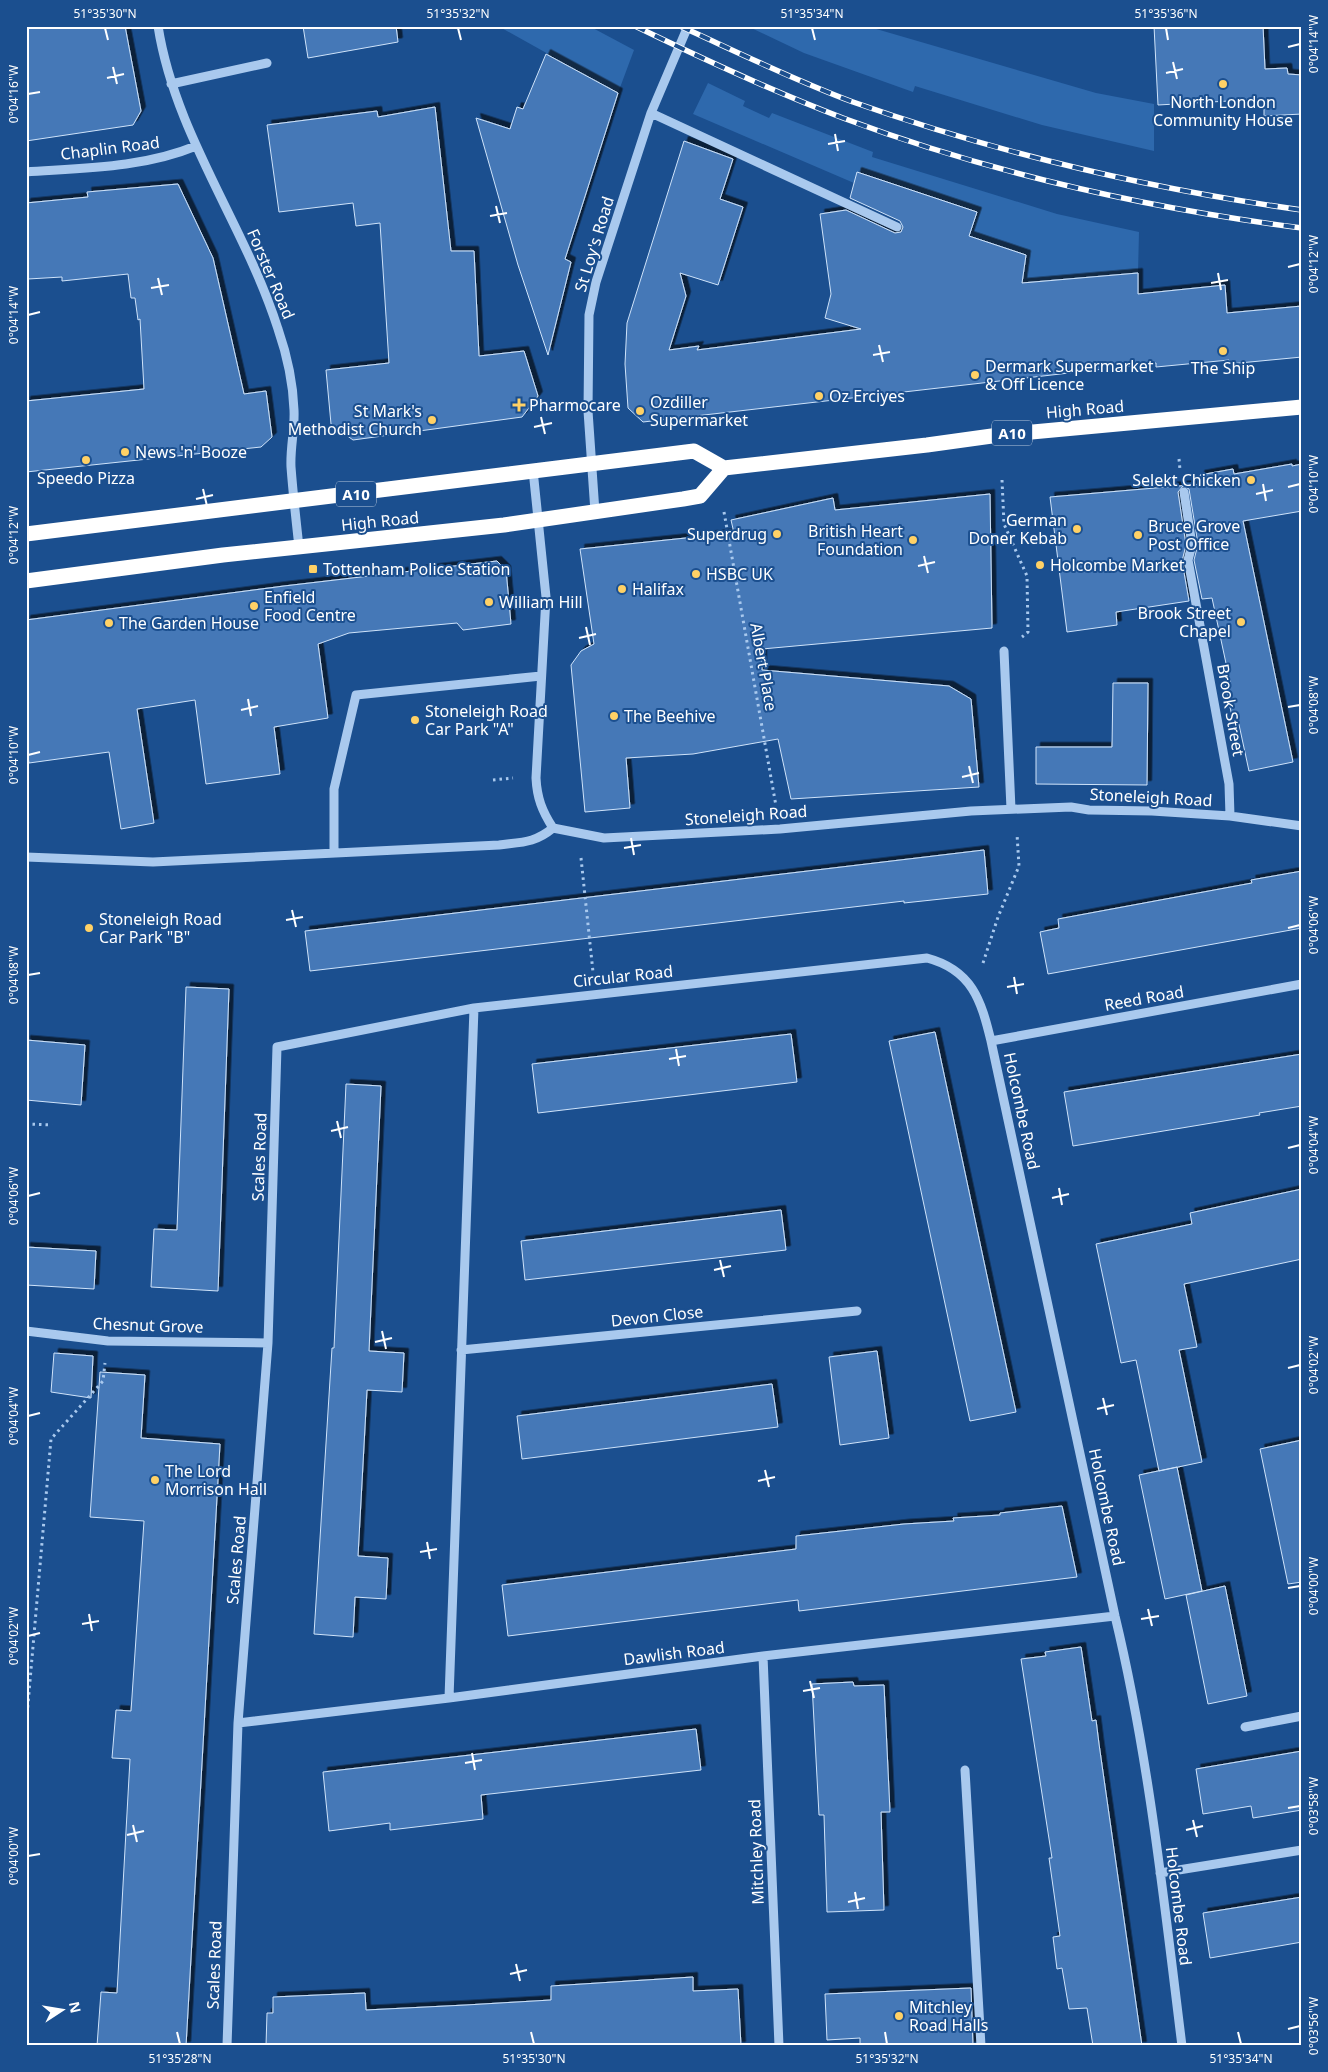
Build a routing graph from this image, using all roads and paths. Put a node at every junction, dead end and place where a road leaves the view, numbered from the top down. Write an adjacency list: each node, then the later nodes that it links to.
1 (158, 26): 4 (street, Forster Road)
2 (688, 26): 5 (street, St Loy's Road)
3 (267, 63): 4 (street)
4 (171, 84): 6 (street, Forster Road)
5 (652, 113): 8 (street); 10 (street, St Loy's Road)
6 (196, 146): 7 (street, Chaplin Road); 15 (street, Forster Road)
7 (26, 172)
8 (897, 228)
9 (1302, 407): 11 (highway, High Road / A10)
10 (592, 463): 11 (highway, High Road / A10); 12 (highway, High Road / A10); 17 (street, St Loy's Road)
11 (724, 468): 17 (highway, High Road)
12 (533, 470): 15 (highway, High Road / A10); 18 (street)
13 (1002, 480): 22 (path)
14 (1184, 492): 27 (street, Brook Street)
15 (294, 502): 19 (highway, High Road / A10); 20 (street, Forster Road)
16 (723, 509): 30 (path, Albert Place)
17 (595, 512): 18 (highway, High Road)
18 (538, 520): 20 (highway, High Road); 23 (street)
19 (26, 534)
20 (299, 546): 21 (highway, High Road)
21 (26, 581)
22 (1004, 651): 26 (street)
23 (541, 676): 29 (street); 32 (street)
24 (499, 779): 25 (path)
25 (493, 780)
26 (1011, 808): 27 (street, Stoneleigh Road); 30 (street, Stoneleigh Road); 34 (path)
27 (1230, 816): 28 (street, Stoneleigh Road)
28 (1302, 826)
29 (553, 828): 30 (street, Stoneleigh Road); 32 (street)
30 (780, 829)
31 (580, 852): 37 (path)
32 (334, 853): 33 (street)
33 (26, 857)
34 (981, 969)
35 (968, 982): 37 (street, Circular Road); 39 (street, Holcombe Road)
36 (1302, 984): 39 (street, Reed Road)
37 (595, 994): 38 (street, Circular Road)
38 (474, 1008): 40 (street, Circular Road); 47 (street)
39 (991, 1041): 48 (street, Holcombe Road)
40 (277, 1047): 46 (street, Scales Road)
41 (26, 1124): 42 (path)
42 (52, 1125)
43 (856, 1311): 47 (street, Devon Close)
44 (26, 1331): 45 (street, Chesnut Grove)
45 (108, 1341): 46 (street, Chesnut Grove); 50 (path)
46 (268, 1343): 53 (street, Scales Road)
47 (461, 1350): 51 (street)
48 (1115, 1616): 49 (street, Dawlish Road); 58 (street, Holcombe Road)
49 (763, 1656): 51 (street, Dawlish Road); 60 (street, Mitchley Road)
50 (28, 1671): 54 (path)
51 (449, 1698): 53 (street, Dawlish Road)
52 (1302, 1716): 55 (street)
53 (238, 1723): 59 (street, Scales Road)
54 (26, 1727)
55 (1245, 1727)
56 (965, 1770): 61 (street)
57 (1302, 1850): 58 (street)
58 (1160, 1873): 62 (street, Holcombe Road)
59 (227, 2046)
60 (779, 2046)
61 (981, 2046)
62 (1182, 2046)

